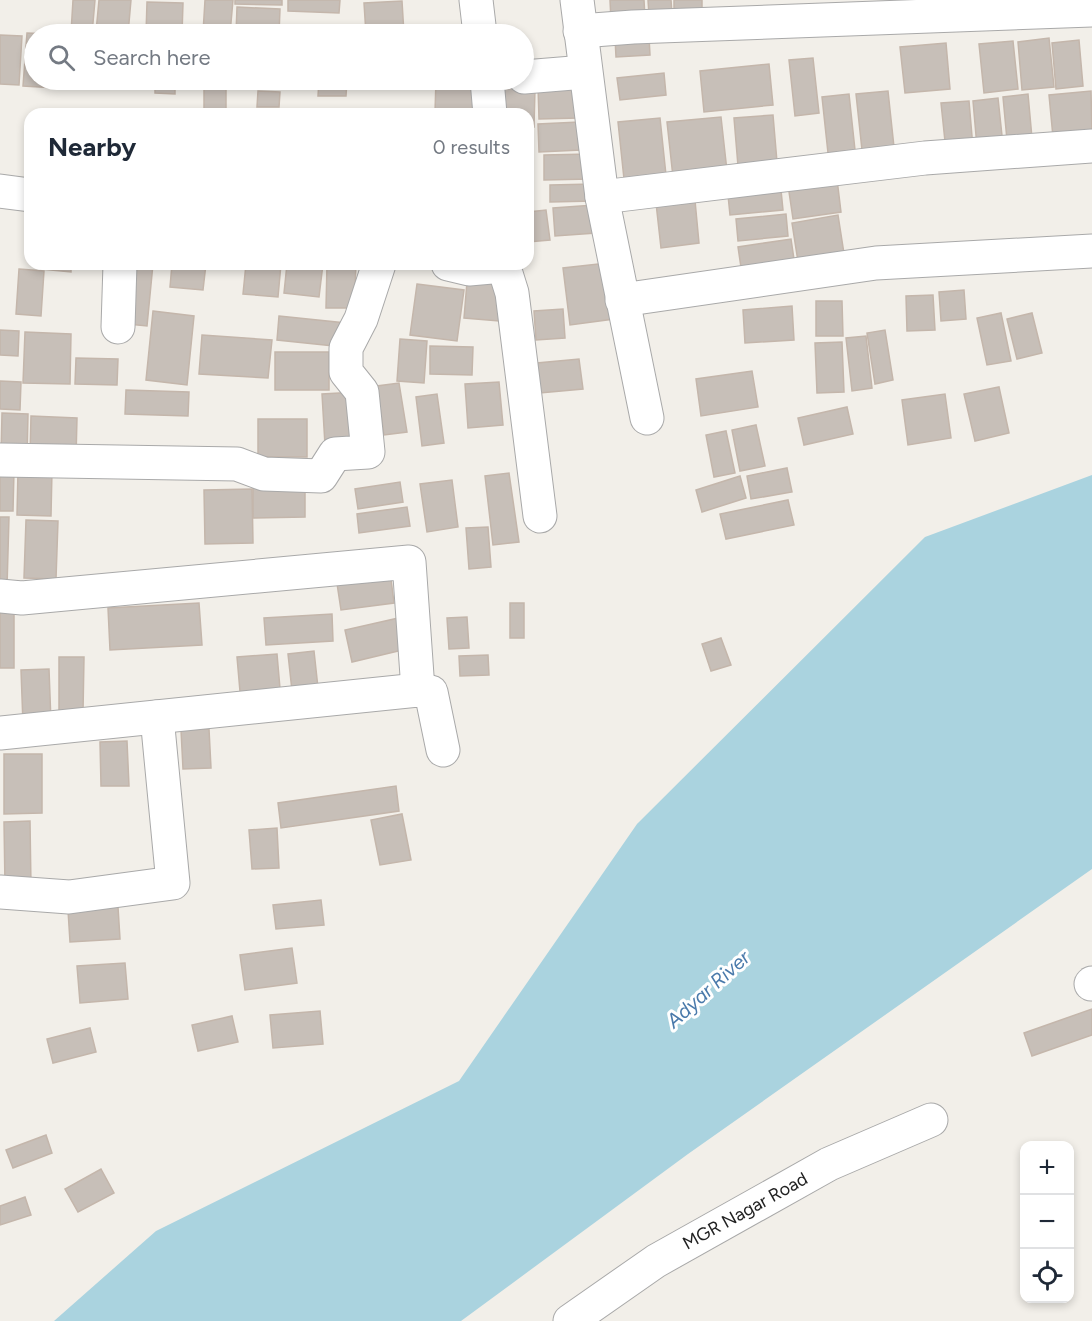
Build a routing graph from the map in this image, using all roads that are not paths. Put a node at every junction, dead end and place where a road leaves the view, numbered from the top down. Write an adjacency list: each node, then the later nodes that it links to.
1 (476, 0): 4 (street)
2 (1092, 10): 3 (street)
3 (579, 15): 5 (street)
4 (479, 24)
5 (585, 72): 6 (street); 12 (street)
6 (534, 76)
7 (488, 90): 8 (street)
8 (489, 108)
9 (1092, 146): 12 (street)
10 (0, 191): 11 (street)
11 (24, 194)
12 (602, 197): 17 (street)
13 (1092, 251): 17 (street)
14 (120, 270): 18 (street)
15 (377, 270): 20 (street)
16 (505, 270): 21 (street)
17 (622, 300): 19 (street)
18 (118, 327)
19 (647, 418)
20 (0, 460)
21 (540, 516)
22 (0, 596): 23 (street)
23 (418, 690): 24 (street); 26 (street)
24 (157, 717): 25 (street); 27 (street)
25 (0, 733)
26 (443, 750)
27 (0, 892)
28 (931, 1120): 29 (street, MGR Nagar Road)
29 (570, 1321)

